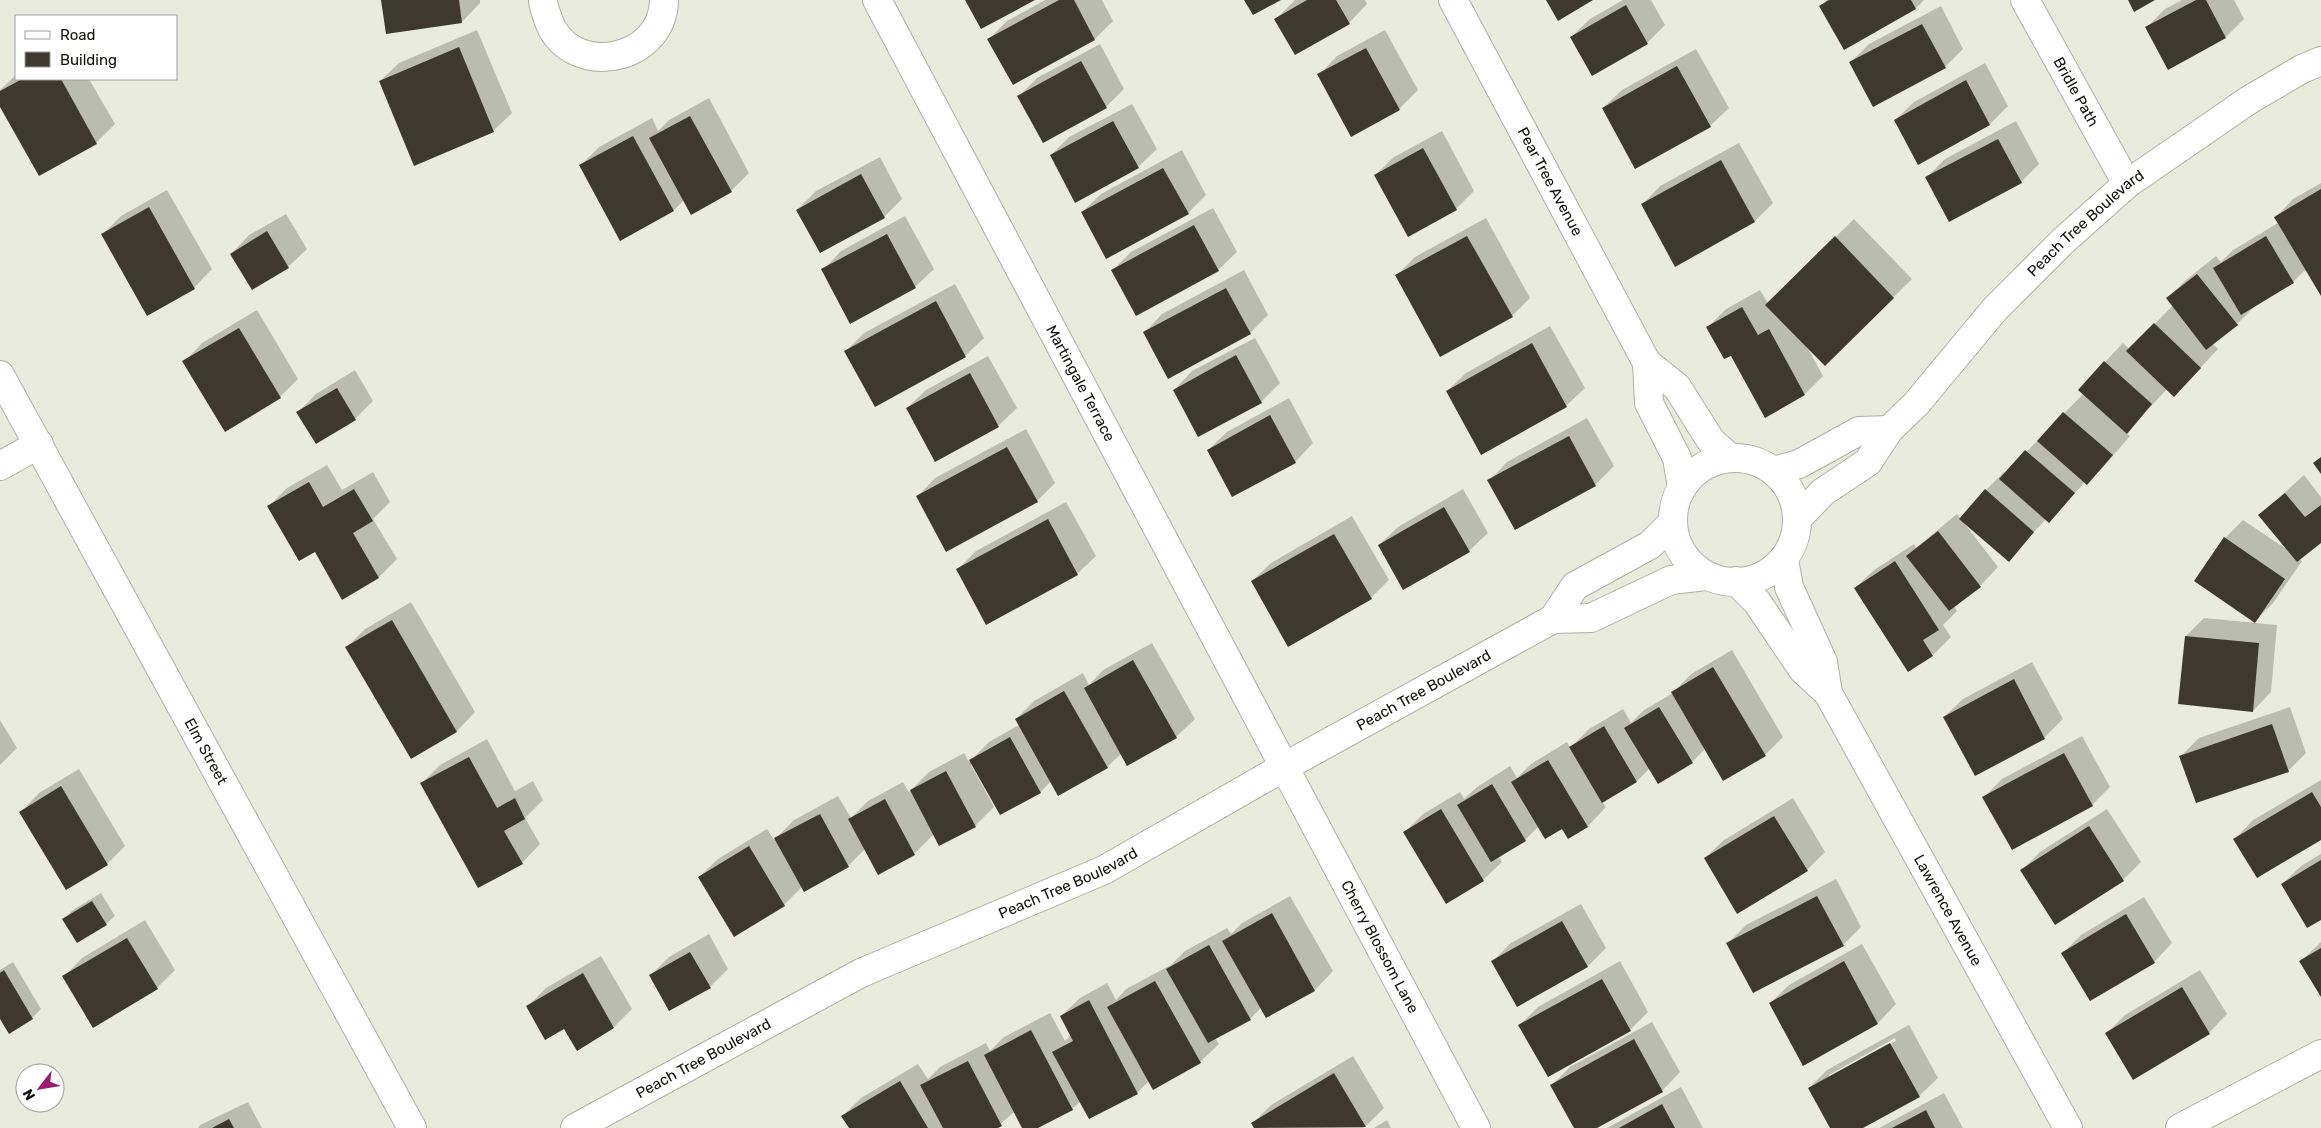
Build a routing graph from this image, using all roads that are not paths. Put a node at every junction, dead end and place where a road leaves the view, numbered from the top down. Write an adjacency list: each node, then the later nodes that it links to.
1 (543, 0): 2 (street)
2 (664, 0)
3 (878, 0): 23 (street, Martingale Terrace)
4 (1452, 0): 8 (street, Pear Tree Avenue)
5 (2025, 0): 7 (street, Bridle Path)
6 (2321, 61): 7 (street, Peach Tree Boulevard)
7 (2127, 184): 10 (street, Peach Tree Boulevard)
8 (1647, 363): 12 (street, Pear Tree Avenue); 15 (street, Pear Tree Avenue)
9 (0, 375): 11 (street, Elm Street)
10 (1889, 430): 14 (street); 16 (street, Peach Tree Boulevard)
11 (39, 444): 13 (street); 25 (street, Elm Street)
12 (1729, 457): 14 (street); 15 (street)
13 (0, 466)
14 (1774, 471): 16 (street)
15 (1682, 488): 17 (street)
16 (1797, 519): 18 (street)
17 (1672, 523): 19 (street); 21 (street, Peach Tree Boulevard)
18 (1784, 560): 20 (street); 22 (street, Lawrence Avenue)
19 (1706, 576): 20 (street); 21 (street, Peach Tree Boulevard)
20 (1736, 581): 22 (street, Lawrence Avenue)
21 (1553, 619): 23 (street, Peach Tree Boulevard)
22 (1828, 693): 28 (street, Lawrence Avenue)
23 (1284, 767): 26 (street, Peach Tree Boulevard); 27 (street, Cherry Blossom Lane)
24 (2321, 1054): 29 (street)
25 (412, 1128)
26 (575, 1128)
27 (1476, 1128)
28 (2068, 1128)
29 (2180, 1128)

